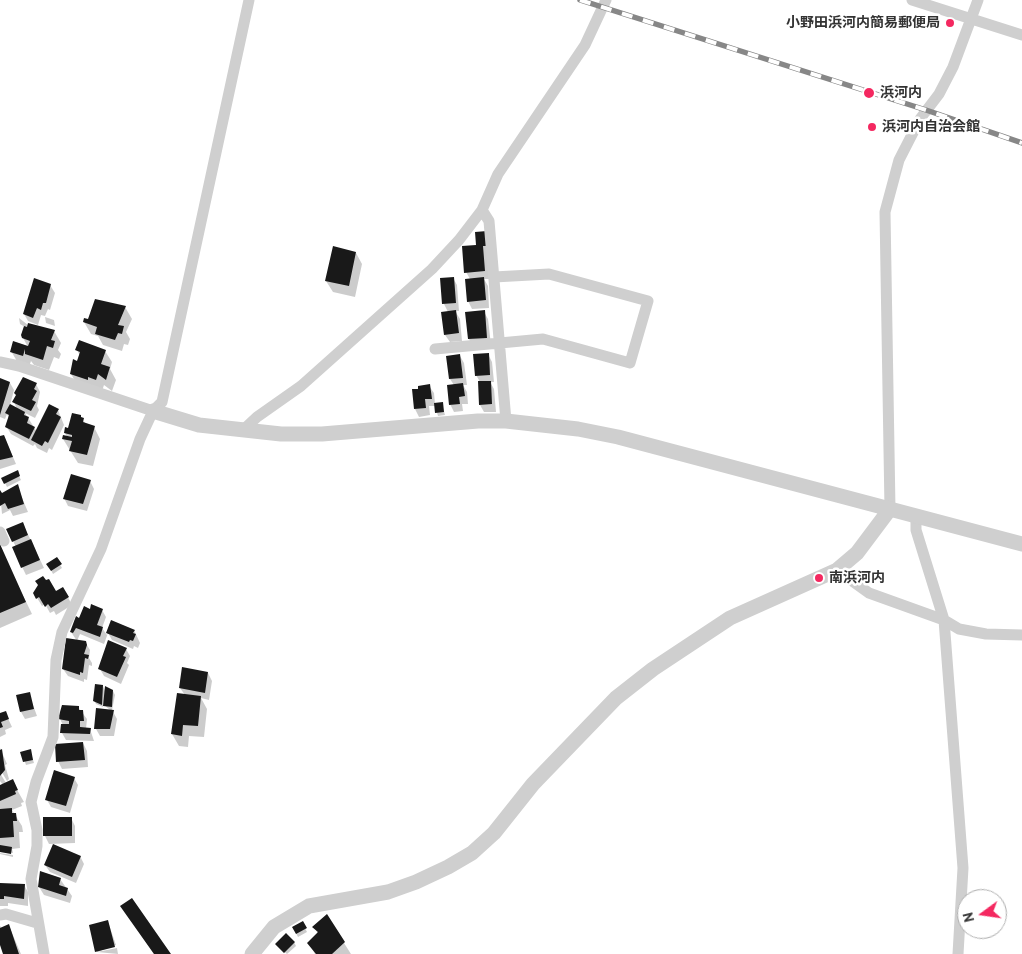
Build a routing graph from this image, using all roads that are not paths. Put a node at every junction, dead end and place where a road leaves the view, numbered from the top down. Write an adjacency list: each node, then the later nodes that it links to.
1 (249, 0): 12 (street)
2 (606, 0): 7 (street)
3 (912, 0): 5 (street)
4 (978, 0): 5 (street)
5 (971, 18): 6 (street); 15 (street)
6 (1022, 35)
7 (482, 210): 8 (street); 14 (street)
8 (494, 278): 9 (street); 9 (street)
9 (499, 343): 10 (street); 13 (street)
10 (435, 349)
11 (0, 362): 12 (street)
12 (153, 411): 14 (street); 22 (street)
13 (506, 420): 14 (street); 15 (street)
14 (242, 431)
15 (890, 509): 16 (street); 18 (street)
16 (916, 516): 17 (street); 19 (street)
17 (1022, 544)
18 (837, 570): 19 (street); 24 (street)
19 (944, 620): 20 (street); 25 (street)
20 (1022, 635)
21 (0, 915): 22 (street)
22 (38, 923): 23 (street)
23 (44, 954)
24 (252, 954)
25 (958, 954)

